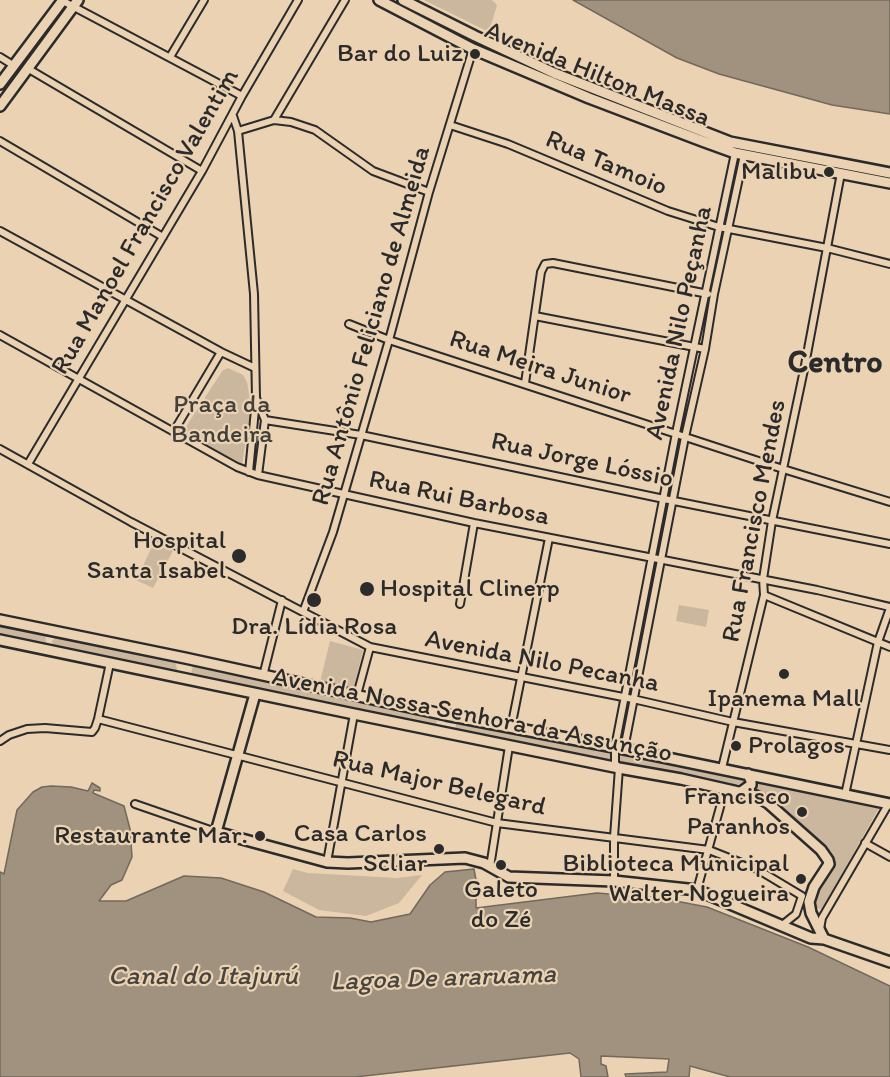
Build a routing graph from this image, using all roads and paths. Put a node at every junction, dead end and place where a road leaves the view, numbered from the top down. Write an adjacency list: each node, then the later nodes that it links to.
1 (63, 0): 7 (street); 11 (main road)
2 (204, 0): 10 (street)
3 (298, 0): 15 (street, Rua Manoel Francisco Valentim)
4 (345, 0): 18 (street)
5 (379, 0): 8 (main road, Avenida Hilton Massa)
6 (403, 0): 13 (main road, Avenida Hilton Massa)
7 (76, 3): 10 (street); 12 (main road)
8 (473, 49): 13 (main road, Avenida Hilton Massa); 19 (street, Rua Antônio Feliciano de Almeida)
9 (0, 57): 11 (street)
10 (170, 57): 15 (street)
11 (13, 65): 14 (main road)
12 (27, 68): 16 (main road); 23 (street)
13 (565, 83): 22 (main road, Avenida Hilton Massa); 25 (main road, Avenida Hilton Massa)
14 (0, 84)
15 (242, 96): 17 (street, Rua Manoel Francisco Valentim)
16 (0, 105)
17 (233, 116): 20 (street); 23 (street, Rua Manoel Francisco Valentim)
18 (274, 120): 20 (street); 27 (street)
19 (450, 125): 27 (street, Rua Antônio Feliciano de Almeida); 28 (street, Rua Tamoio)
20 (238, 131): 43 (street)
21 (0, 141): 31 (street)
22 (740, 154): 24 (main road, Avenida Hilton Massa); 28 (street, Avenida Nilo Peçanha); 29 (street, Avenida Nilo Peçanha)
23 (202, 171): 31 (street, Rua Manoel Francisco Valentim)
24 (841, 173): 26 (main road, Avenida Hilton Massa); 32 (street, Rua Francisco Mendes)
25 (890, 173)
26 (890, 183)
27 (429, 192): 39 (street, Rua Antônio Feliciano de Almeida)
28 (719, 227): 29 (street, Rua Tamoio); 34 (street, Avenida Nilo Peçanha)
29 (728, 230): 32 (street, Rua Tamoio); 34 (street, Avenida Nilo Peçanha)
30 (0, 231): 35 (street)
31 (163, 237): 35 (street, Rua Manoel Francisco Valentim)
32 (827, 248): 33 (street, Rua Tamoio); 54 (street, Rua Francisco Mendes)
33 (890, 264)
34 (710, 294): 36 (street); 40 (street, Avenida Nilo Peçanha); 41 (street, Avenida Nilo Peçanha)
35 (125, 300): 42 (street); 44 (street, Rua Manoel Francisco Valentim)
36 (535, 316): 40 (street); 45 (street)
37 (349, 324): 39 (street, Rua Meira Junior)
38 (0, 335): 44 (street, Rua Rui Barbosa)
39 (389, 340): 45 (street, Rua Meira Junior); 50 (street, Rua Antônio Feliciano de Almeida)
40 (695, 348): 41 (street); 49 (street, Avenida Nilo Peçanha)
41 (705, 349): 51 (street, Avenida Nilo Peçanha)
42 (221, 352): 43 (street); 48 (street)
43 (255, 368): 46 (street)
44 (79, 377): 48 (street, Rua Rui Barbosa); 53 (street, Rua Manoel Francisco Valentim)
45 (525, 383): 49 (street, Rua Meira Junior)
46 (256, 398): 47 (street); 55 (street)
47 (264, 420): 50 (street, Rua Jorge Lóssio); 56 (street)
48 (174, 431): 55 (street, Rua Rui Barbosa)
49 (676, 434): 51 (street, Rua Meira Junior); 58 (street, Avenida Nilo Peçanha)
50 (362, 435): 57 (street, Rua Antônio Feliciano de Almeida); 58 (street, Rua Jorge Lóssio)
51 (685, 437): 54 (street, Rua Meira Junior); 59 (street, Avenida Nilo Peçanha)
52 (0, 449): 53 (street, Avenida Nilo Pecanha)
53 (28, 464): 69 (street, Avenida Nilo Pecanha)
54 (783, 469): 60 (street, Rua Meira Junior); 61 (street, Rua Francisco Mendes)
55 (249, 472): 56 (street, Rua Rui Barbosa)
56 (258, 475): 57 (street, Rua Rui Barbosa)
57 (344, 494): 62 (street, Rua Rui Barbosa); 72 (street, Rua Antônio Feliciano de Almeida)
58 (664, 499): 59 (street, Rua Jorge Lóssio); 65 (street, Avenida Nilo Peçanha)
59 (673, 501): 61 (street, Rua Jorge Lóssio); 66 (street, Avenida Nilo Peçanha)
60 (890, 502)
61 (772, 521): 64 (street, Rua Jorge Lóssio); 67 (street, Rua Francisco Mendes)
62 (474, 524): 63 (street, Rua Rui Barbosa); 70 (street)
63 (549, 537): 65 (street, Rua Rui Barbosa); 83 (street)
64 (890, 544)
65 (653, 558): 66 (street, Rua Rui Barbosa); 87 (street, Avenida Nilo Peçanha)
66 (661, 560): 67 (street); 88 (street, Avenida Nilo Peçanha)
67 (763, 579): 68 (street, Rua Francisco Mendes); 71 (street)
68 (764, 595): 76 (street); 92 (street, Rua Francisco Mendes)
69 (282, 600): 72 (street, Avenida Nilo Pecanha); 82 (street)
70 (460, 604)
71 (890, 607): 76 (street)
72 (303, 612): 77 (street, Avenida Nilo Pecanha)
73 (0, 620): 74 (main road)
74 (50, 630): 79 (main road); 80 (main road)
75 (0, 639): 79 (main road, Avenida Nossa Senhora da Assunção)
76 (878, 642): 78 (street); 96 (street)
77 (370, 647): 83 (street, Avenida Nilo Pecanha); 86 (street)
78 (890, 647)
79 (47, 649): 81 (main road, Avenida Nossa Senhora da Assunção)
80 (192, 659): 82 (main road); 84 (main road)
81 (110, 663): 84 (main road, Avenida Nossa Senhora da Assunção); 91 (street)
82 (264, 676): 86 (main road, Avenida Nossa Senhora da Assunção)
83 (522, 678): 87 (street, Avenida Nilo Pecanha); 93 (street)
84 (187, 679): 85 (main road, Avenida Nossa Senhora da Assunção)
85 (255, 694): 89 (main road, Avenida Nossa Senhora da Assunção); 100 (main road)
86 (357, 695): 90 (main road, Avenida Nossa Senhora da Assunção)
87 (624, 698): 88 (street, Avenida Nilo Pecanha); 98 (street, Avenida Nilo Peçanha)
88 (633, 699): 92 (street, Avenida Nilo Pecanha); 98 (street, Avenida Nilo Peçanha)
89 (354, 714): 94 (main road, Avenida Nossa Senhora da Assunção); 106 (street)
90 (446, 715): 93 (main road, Avenida Nossa Senhora da Assunção); 94 (main road)
91 (98, 719): 95 (street); 100 (street, Rua Major Belegard)
92 (733, 722): 96 (street, Avenida Nilo Pecanha); 103 (street, Rua Francisco Mendes)
93 (511, 728): 98 (main road, Avenida Nossa Senhora da Assunção)
94 (444, 732): 97 (main road, Avenida Nossa Senhora da Assunção)
95 (0, 741)
96 (856, 743): 99 (street, Avenida Nilo Pecanha); 109 (street)
97 (509, 746): 102 (main road, Avenida Nossa Senhora da Assunção); 112 (street)
98 (620, 748): 101 (main road, Avenida Nossa Senhora da Assunção); 102 (street)
99 (890, 750)
100 (238, 755): 106 (street, Rua Major Belegard); 113 (main road)
101 (684, 762): 103 (main road, Avenida Nossa Senhora da Assunção); 105 (main road)
102 (619, 768): 105 (main road, Avenida Nossa Senhora da Assunção); 114 (street)
103 (722, 768): 104 (main road, Avenida Nossa Senhora da Assunção)
104 (748, 774): 108 (main road); 109 (main road, Avenida Nossa Senhora da Assunção)
105 (681, 779): 107 (main road, Avenida Nossa Senhora da Assunção)
106 (342, 783): 112 (street, Rua Major Belegard); 118 (street)
107 (725, 789): 108 (main road, Avenida Nossa Senhora da Assunção); 116 (street)
108 (741, 792): 121 (main road, Avenida Nossa Senhora da Assunção)
109 (845, 795): 110 (main road, Avenida Nossa Senhora da Assunção)
110 (889, 803): 115 (street)
111 (135, 804): 113 (street)
112 (497, 823): 114 (street, Rua Major Belegard); 119 (street)
113 (216, 832): 118 (main road)
114 (614, 837): 116 (street, Rua Major Belegard); 120 (street)
115 (866, 843): 117 (street); 125 (street)
116 (709, 850): 122 (street); 123 (street, Rua Major Belegard)
117 (890, 857)
118 (327, 862): 119 (main road)
119 (490, 867): 120 (main road)
120 (614, 881): 122 (main road)
121 (814, 886): 123 (street); 125 (main road, Avenida Nossa Senhora da Assunção)
122 (697, 890): 124 (main road)
123 (802, 896): 124 (street)
124 (781, 926): 125 (main road)
125 (821, 935): 126 (main road)
126 (890, 962)

